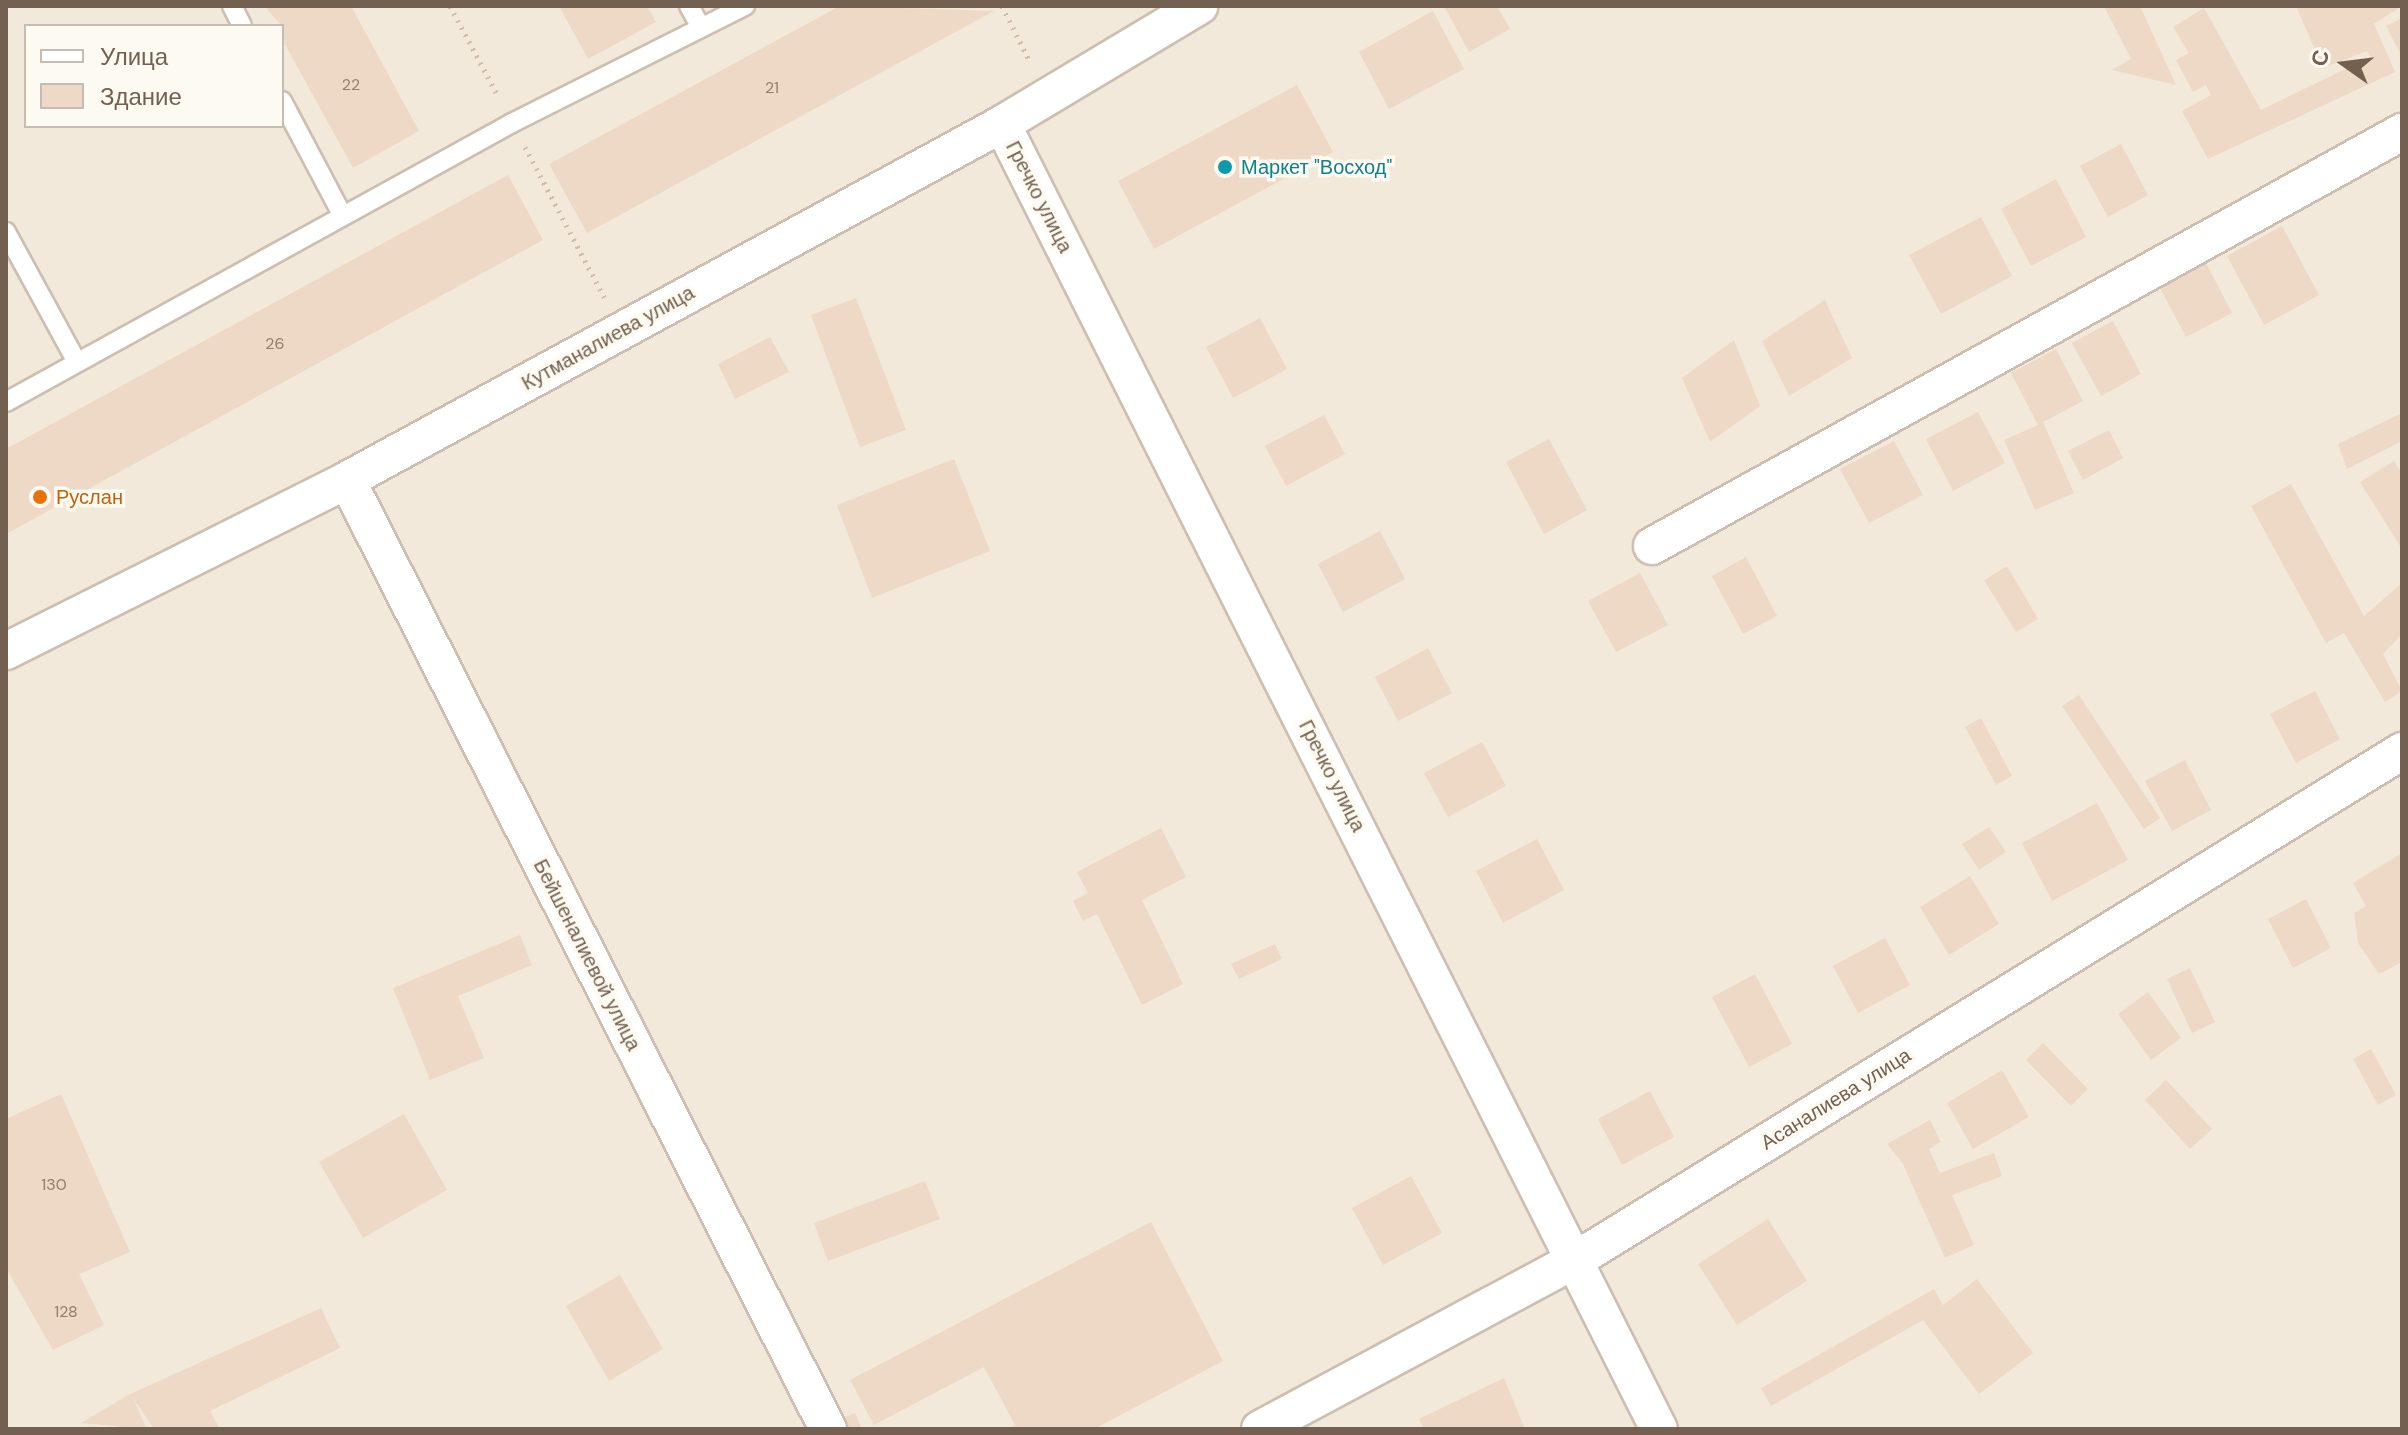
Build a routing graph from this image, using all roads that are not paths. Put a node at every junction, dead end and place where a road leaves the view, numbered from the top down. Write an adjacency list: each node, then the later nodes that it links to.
1 (232, 6): 6 (lane)
2 (689, 6): 7 (lane)
3 (745, 6): 7 (lane)
4 (1199, 6): 5 (street, Кутманалиева улица)
5 (1155, 17): 9 (street, Кутманалиева улица)
6 (241, 24)
7 (701, 28): 11 (lane)
8 (284, 105): 11 (lane)
9 (1002, 124): 15 (street, Кутманалиева улица); 19 (street, Гречко улица)
10 (2402, 132): 16 (street)
11 (343, 216): 13 (lane)
12 (6, 232): 13 (lane)
13 (77, 362): 14 (lane)
14 (6, 402)
15 (347, 480): 17 (street, Кутманалиева улица); 20 (street, Бейшеналиевой улица)
16 (1652, 546)
17 (6, 651)
18 (2402, 751): 19 (street, Асаналиева улица)
19 (1577, 1259): 21 (street, Асаналиева улица); 22 (street, Гречко улица)
20 (828, 1429)
21 (1260, 1429)
22 (1659, 1429)

